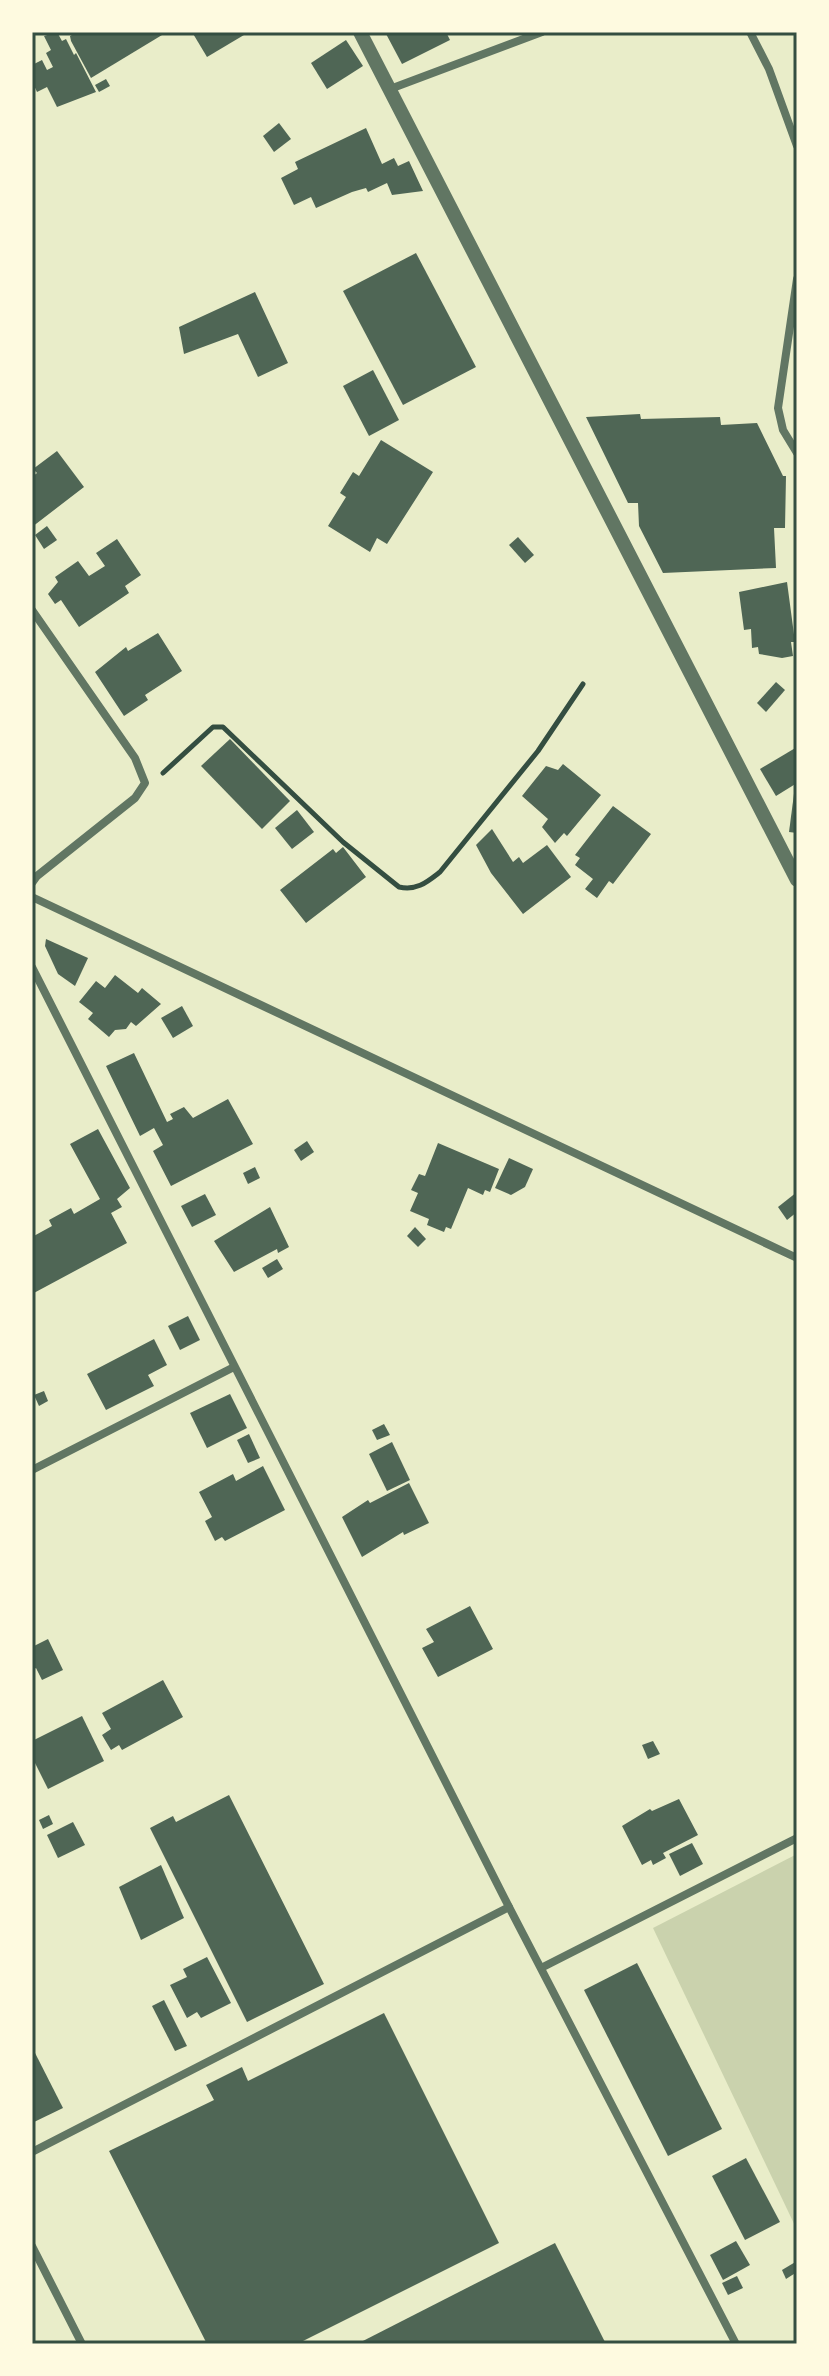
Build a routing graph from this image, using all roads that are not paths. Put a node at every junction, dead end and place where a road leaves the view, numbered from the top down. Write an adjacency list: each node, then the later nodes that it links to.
1 (360, 32): 4 (street)
2 (542, 32): 4 (street)
3 (750, 32): 5 (street)
4 (390, 89): 9 (street)
5 (797, 146)
6 (797, 279): 7 (street)
7 (797, 453)
8 (32, 610): 10 (street)
9 (797, 880)
10 (32, 883)
11 (32, 897): 13 (street)
12 (32, 967): 14 (street)
13 (797, 1258)
14 (234, 1367): 15 (street); 17 (street)
15 (32, 1470)
16 (797, 1838): 18 (street)
17 (509, 1907): 18 (street); 19 (street)
18 (543, 1967): 22 (street)
19 (32, 2152)
20 (32, 2246): 21 (street)
21 (82, 2344)
22 (736, 2344)

